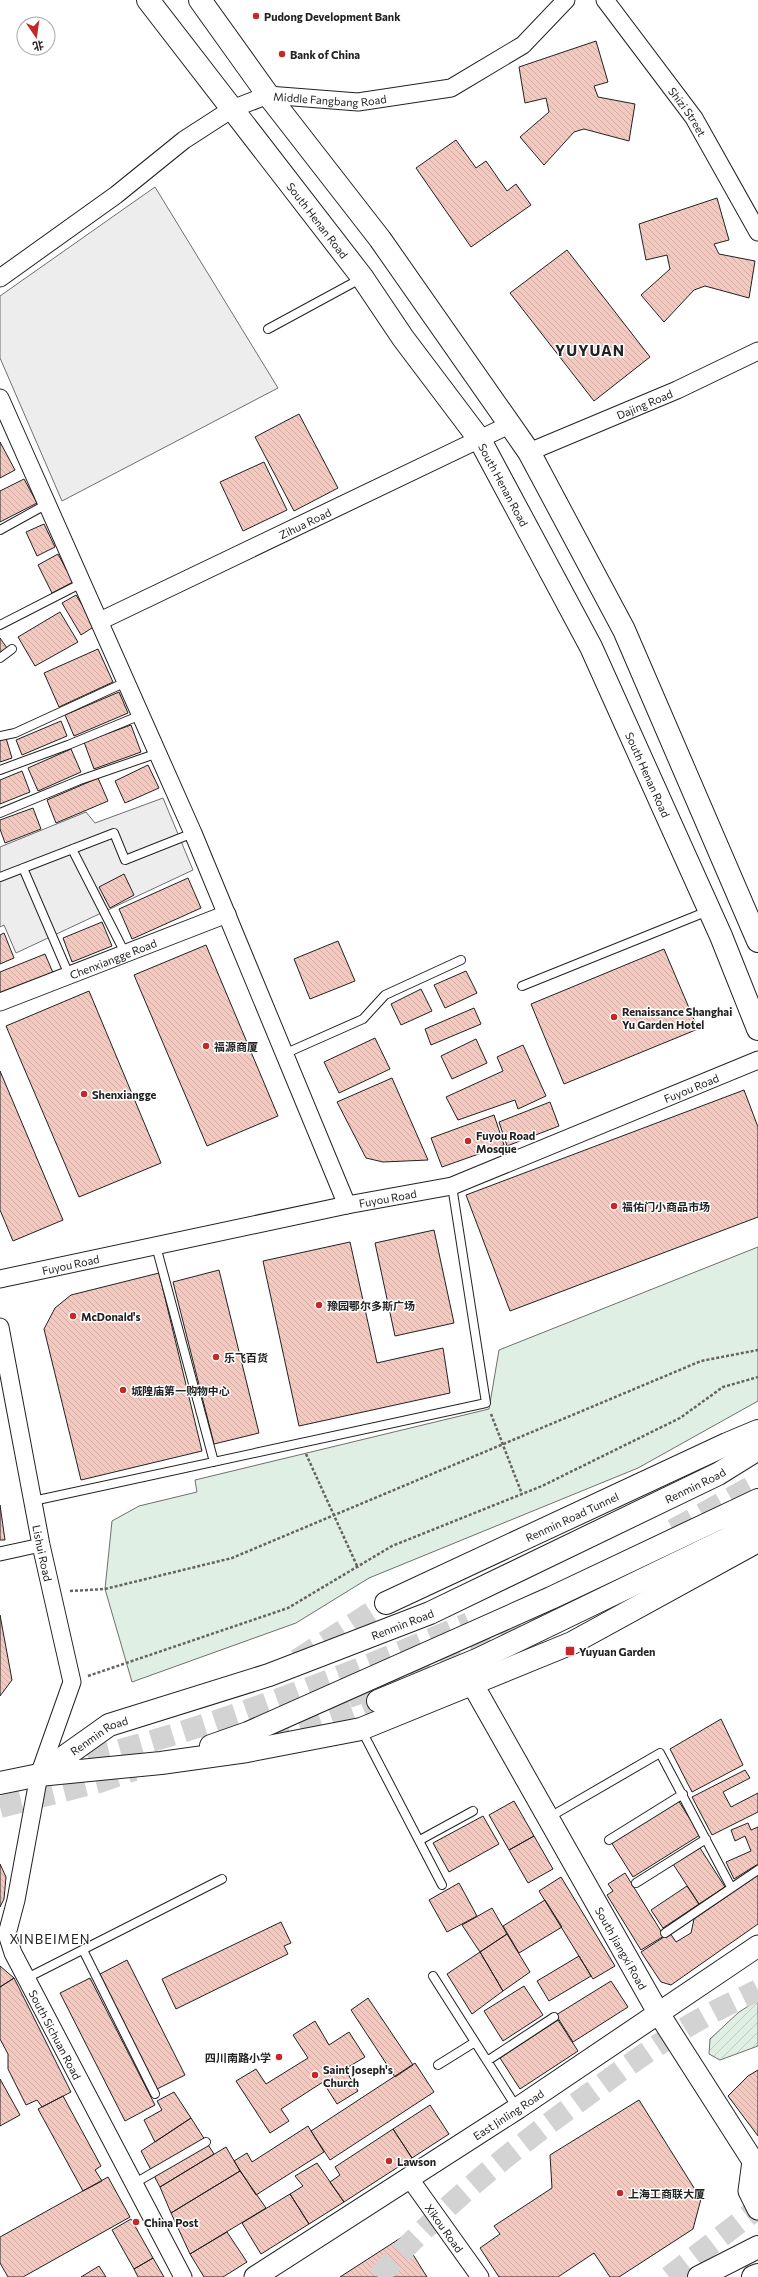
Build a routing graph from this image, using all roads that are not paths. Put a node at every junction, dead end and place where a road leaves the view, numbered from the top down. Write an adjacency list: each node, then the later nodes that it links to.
1 (148, 0): 6 (main road, South Henan Road)
2 (200, 0): 5 (main road)
3 (566, 0): 5 (street, Middle Fangbang Road)
4 (605, 0): 7 (street, Shizi Street)
5 (268, 95): 6 (street, Middle Fangbang Road); 13 (main road)
6 (232, 108): 8 (main road, South Henan Road); 9 (street, Middle Fangbang Road)
7 (758, 232)
8 (362, 277): 10 (lane); 14 (main road, South Henan Road)
9 (0, 278)
10 (268, 329)
11 (758, 351): 15 (street, Dajing Road)
12 (0, 398): 16 (street)
13 (511, 424): 14 (street, Zihua Road); 15 (main road)
14 (480, 440): 19 (street, Zihua Road); 33 (main road, South Henan Road)
15 (529, 452): 35 (main road)
16 (48, 504): 17 (lane); 18 (street)
17 (0, 530)
18 (82, 583): 19 (street); 20 (lane)
19 (100, 622): 23 (street)
20 (0, 625)
21 (12, 649): 22 (lane)
22 (0, 658)
23 (126, 682): 24 (street); 25 (lane)
24 (141, 715): 26 (street); 27 (lane)
25 (0, 736)
26 (158, 753): 28 (lane); 29 (street)
27 (0, 770)
28 (0, 813)
29 (193, 833): 30 (lane); 34 (street)
30 (72, 849): 31 (lane); 36 (lane)
31 (23, 868): 32 (lane); 38 (lane)
32 (0, 877)
33 (709, 910): 39 (lane); 41 (main road, South Henan Road)
34 (227, 914): 36 (street, Chenxiangge Road); 42 (street)
35 (758, 941)
36 (124, 954): 38 (street, Chenxiangge Road)
37 (461, 960): 42 (lane)
38 (69, 975): 40 (street, Chenxiangge Road)
39 (522, 986)
40 (0, 1002)
41 (758, 1029)
42 (284, 1054): 45 (street)
43 (758, 1060): 44 (street, Fuyou Road)
44 (452, 1186): 45 (street, Fuyou Road); 51 (lane)
45 (347, 1205): 46 (street, Fuyou Road)
46 (156, 1246): 47 (street, Fuyou Road); 51 (lane)
47 (0, 1279)
48 (0, 1327): 53 (street, Lishui Road)
49 (758, 1431): 58 (main road, Renmin Road Tunnel)
50 (758, 1450): 63 (main road, Renmin Road)
51 (214, 1462): 53 (lane)
52 (758, 1500): 62 (main road, Renmin Road)
53 (33, 1501): 56 (street, Lishui Road)
54 (758, 1520): 60 (main road)
55 (758, 1541): 59 (main road, Renmin Road)
56 (41, 1545): 57 (street); 63 (street, Lishui Road)
57 (0, 1554)
58 (386, 1603)
59 (473, 1685): 61 (main road, Renmin Road); 67 (street, South Jiangxi Road)
60 (378, 1701)
61 (361, 1729): 62 (main road, Renmin Road); 69 (lane)
62 (161, 1763): 63 (main road, Renmin Road)
63 (39, 1775): 64 (main road, Renmin Road); 77 (street, South Sichuan Road)
64 (0, 1783)
65 (683, 1794): 67 (lane); 68 (lane); 70 (lane)
66 (473, 1811): 69 (lane)
67 (547, 1818): 82 (street, South Jiangxi Road)
68 (706, 1839): 73 (lane); 75 (lane)
69 (420, 1840): 74 (lane)
70 (608, 1840)
71 (758, 1870): 75 (lane)
72 (222, 1879): 79 (lane)
73 (636, 1882)
74 (442, 1884)
75 (731, 1887): 76 (lane)
76 (665, 1933)
77 (3, 1937): 81 (street, South Sichuan Road)
78 (758, 1946): 82 (street, East Jinling Road)
79 (83, 1950): 81 (lane); 87 (lane)
80 (433, 1976): 84 (lane)
81 (27, 1978): 91 (street, South Sichuan Road)
82 (659, 2014): 88 (street, East Jinling Road); 92 (street, South Jiangxi Road)
83 (554, 2017): 85 (lane)
84 (475, 2042): 85 (lane); 86 (lane)
85 (487, 2061): 88 (lane)
86 (438, 2065)
87 (155, 2094)
88 (518, 2108): 90 (street, East Jinling Road)
89 (206, 2142): 91 (lane)
90 (410, 2179): 96 (street, East Jinling Road); 97 (street, Xikou Road)
91 (134, 2183): 95 (street, South Sichuan Road)
92 (758, 2209)
93 (758, 2247): 98 (main road)
94 (758, 2276): 99 (main road)
95 (183, 2277)
96 (256, 2277)
97 (480, 2277)
98 (699, 2277)
99 (753, 2277)

